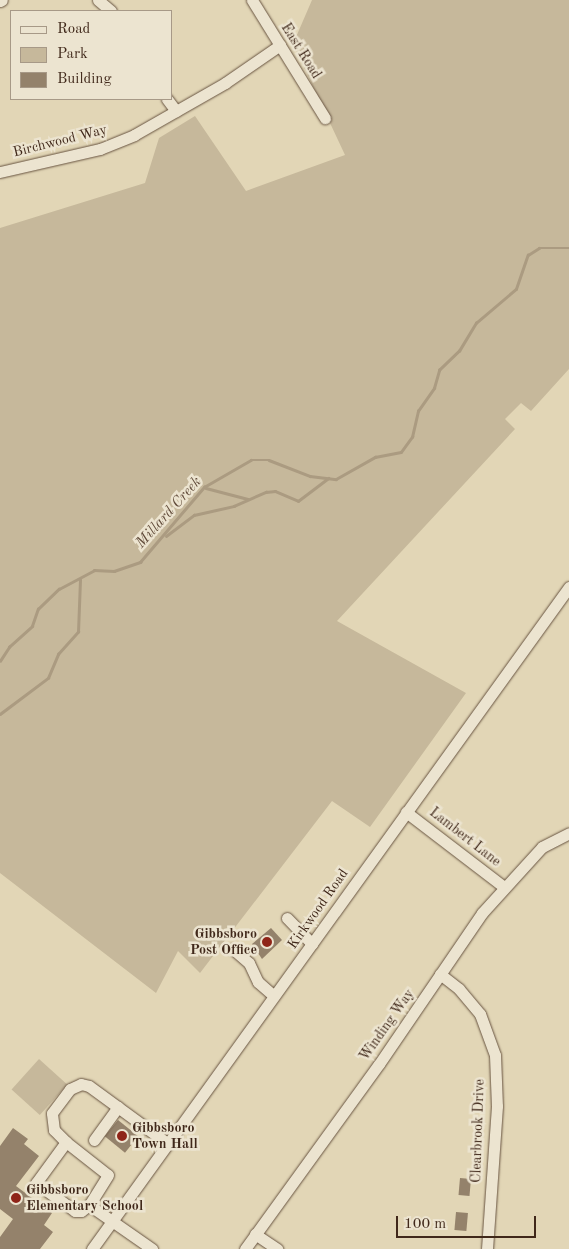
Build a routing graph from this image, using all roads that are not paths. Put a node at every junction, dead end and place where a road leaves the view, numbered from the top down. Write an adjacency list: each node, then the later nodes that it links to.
1 (98, 0): 3 (street)
2 (252, 0): 4 (street, East Road)
3 (110, 10)
4 (280, 45): 6 (street, Birchwood Way); 7 (street, East Road)
5 (169, 100): 6 (street)
6 (176, 111): 8 (street, Birchwood Way)
7 (325, 118)
8 (0, 172)
9 (569, 586): 10 (street, Kirkwood Road)
10 (406, 812): 12 (street, Lambert Lane); 14 (street, Kirkwood Road)
11 (569, 832): 12 (street, Winding Way)
12 (504, 887): 16 (street, Winding Way)
13 (287, 918): 14 (street)
14 (312, 944): 17 (street, Kirkwood Road)
15 (234, 949): 17 (street)
16 (440, 974): 24 (street, Winding Way); 29 (street, Clearbrook Drive)
17 (274, 996): 21 (street, Kirkwood Road)
18 (114, 1104): 19 (street); 20 (street); 21 (street)
19 (94, 1140)
20 (66, 1142): 22 (street); 22 (street)
21 (168, 1143): 23 (street, Kirkwood Road)
22 (89, 1205): 23 (street)
23 (112, 1221): 25 (street, Kirkwood Road); 26 (street)
24 (255, 1234): 27 (street, Winding Way); 28 (street)
25 (92, 1249)
26 (152, 1249)
27 (244, 1249)
28 (277, 1249)
29 (487, 1249)

